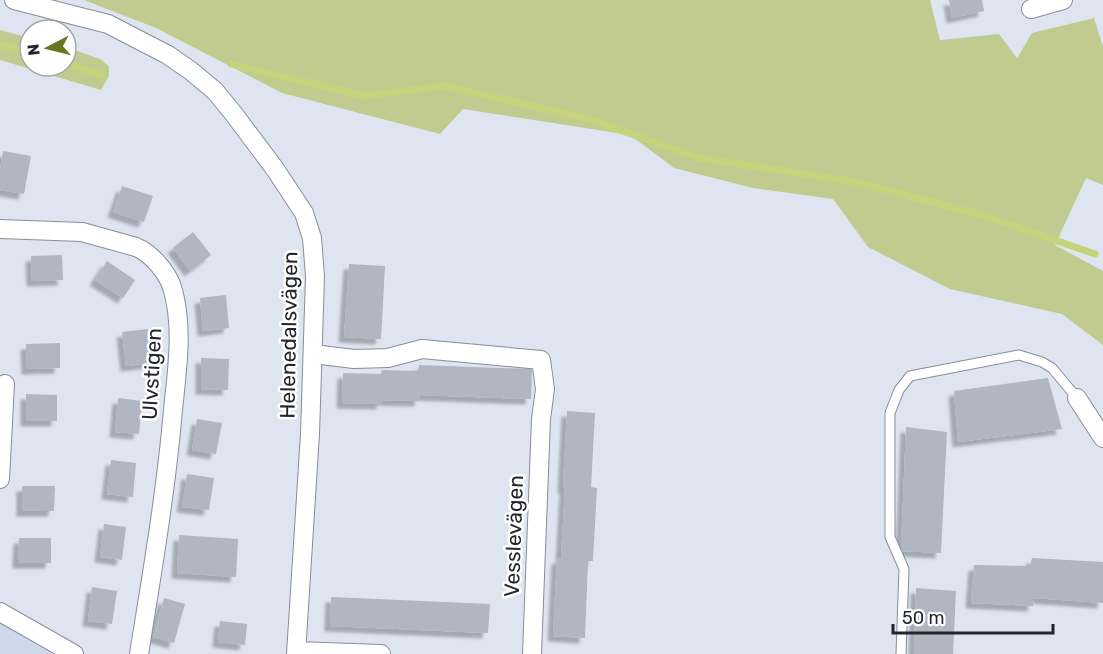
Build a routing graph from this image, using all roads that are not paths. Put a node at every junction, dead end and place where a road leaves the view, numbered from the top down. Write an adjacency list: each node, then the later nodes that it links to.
1 (14, 0): 5 (street, Helenedalsvägen)
2 (1063, 0): 3 (street)
3 (1031, 9)
4 (0, 229): 13 (street, Ulvstigen)
5 (313, 354): 11 (street, Helenedalsvägen); 15 (street, Vesslevägen)
6 (5, 384): 9 (street)
7 (1077, 398): 8 (street); 16 (lane)
8 (1103, 438)
9 (0, 479)
10 (0, 612): 12 (street)
11 (296, 652): 14 (street)
12 (74, 654)
13 (139, 654)
14 (381, 654)
15 (532, 654)
16 (901, 654)

